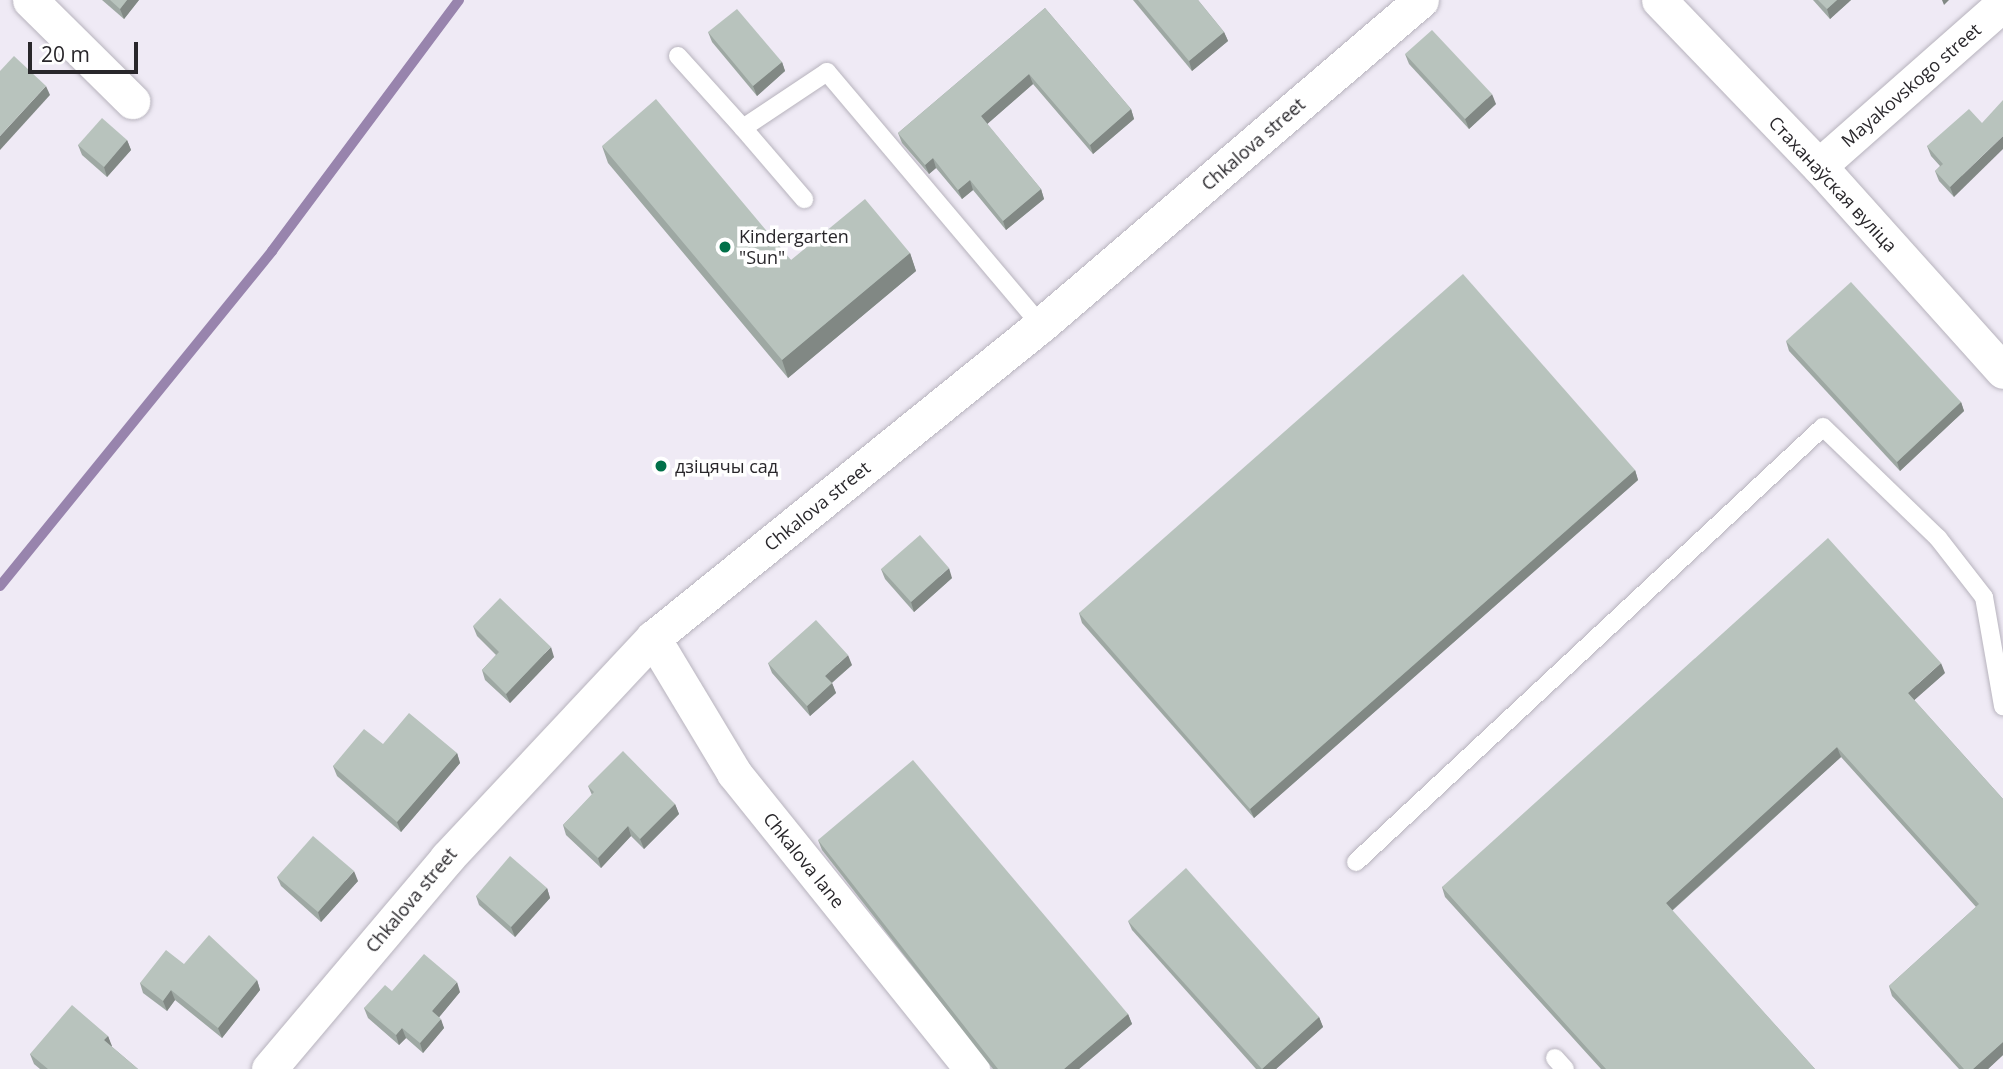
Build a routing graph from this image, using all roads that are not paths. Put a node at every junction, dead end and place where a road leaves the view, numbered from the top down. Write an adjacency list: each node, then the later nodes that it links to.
1 (30, 0): 6 (street)
2 (1421, 0): 10 (street, Chkalova street)
3 (1659, 0): 8 (street, Стаханаўская вуліца)
4 (2003, 4): 8 (street, Mayakovskogo street)
5 (678, 56): 7 (lane)
6 (132, 102)
7 (743, 128): 9 (lane); 10 (lane)
8 (1819, 166): 11 (street, Стаханаўская вуліца)
9 (804, 199)
10 (1041, 325): 12 (street, Chkalova street)
11 (2003, 371)
12 (653, 638): 15 (street, Chkalova street); 16 (street, Chkalova lane)
13 (2003, 706): 14 (lane)
14 (1356, 862)
15 (269, 1069)
16 (972, 1069)

